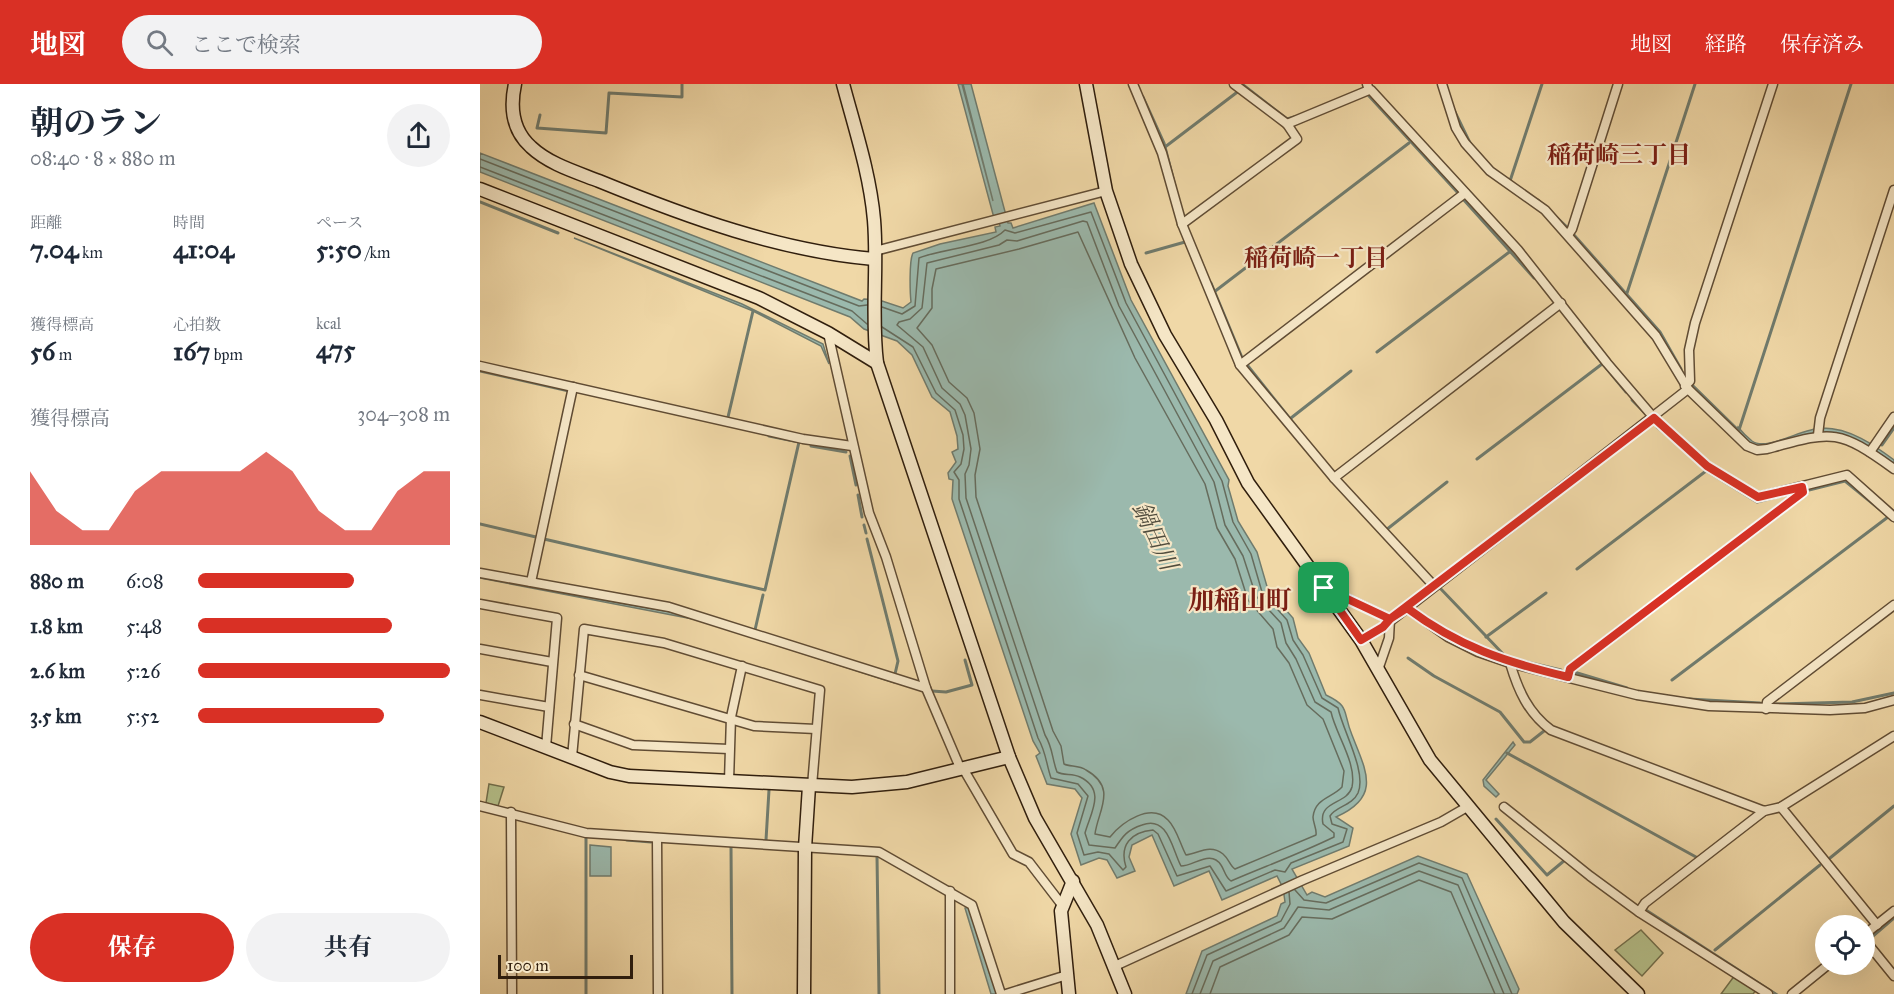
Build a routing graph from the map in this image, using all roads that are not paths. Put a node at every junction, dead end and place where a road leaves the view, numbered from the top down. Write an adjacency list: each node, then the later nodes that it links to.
1 (515, 84): 17 (street)
2 (843, 84): 17 (street)
3 (1086, 84): 13 (street)
4 (1133, 84): 15 (street)
5 (1234, 84): 10 (street)
6 (1442, 84): 16 (street)
7 (1618, 84): 16 (street)
8 (1773, 84): 23 (street)
9 (1368, 87): 10 (street); 14 (street)
10 (1287, 124): 15 (street)
11 (480, 189): 19 (street)
12 (1894, 190): 27 (street)
13 (1106, 191): 17 (street); 37 (street)
14 (1465, 193): 18 (street); 21 (street)
15 (1182, 225): 21 (street)
16 (1568, 235): 23 (street)
17 (875, 255): 20 (street)
18 (1561, 303): 26 (street); 31 (street)
19 (828, 333): 20 (street); 28 (street)
20 (877, 363): 63 (street)
21 (1240, 365): 31 (street)
22 (480, 366): 24 (street)
23 (1688, 385): 26 (street); 27 (street)
24 (573, 387): 28 (street); 35 (street)
25 (1894, 417): 29 (street)
26 (1654, 418): 32 (street); 36 (street)
27 (1818, 432): 29 (street)
28 (852, 446): 50 (street)
29 (1872, 448): 30 (street)
30 (1894, 469)
31 (1334, 478): 36 (street)
32 (1802, 487): 33 (street); 49 (street)
33 (1894, 517)
34 (480, 573): 35 (street)
35 (531, 582): 50 (street)
36 (1434, 586): 40 (street)
37 (1324, 588): 41 (street); 42 (street)
38 (480, 604): 44 (street)
39 (1894, 605): 54 (street)
40 (1407, 608): 41 (street); 45 (street)
41 (1390, 619): 42 (street); 47 (street)
42 (1361, 640): 47 (street)
43 (480, 649): 44 (street)
44 (552, 662): 53 (street)
45 (1510, 663): 49 (street); 71 (street)
46 (742, 666): 48 (street); 55 (street); 58 (street)
47 (1378, 670): 68 (street)
48 (579, 675): 55 (street); 57 (street)
49 (1568, 677): 54 (street)
50 (926, 688): 64 (street)
51 (480, 695): 53 (street)
52 (1894, 700): 54 (street)
53 (549, 707): 60 (street)
54 (1766, 709)
55 (731, 717): 58 (street); 61 (street)
56 (480, 722): 60 (street)
57 (574, 724): 61 (street); 62 (street)
58 (816, 729): 66 (street)
59 (1894, 736): 70 (street)
60 (546, 747): 62 (street)
61 (729, 749): 65 (street)
62 (572, 757): 65 (street)
63 (1009, 757): 64 (street); 75 (street)
64 (963, 770): 66 (street); 77 (street)
65 (729, 781): 66 (street)
66 (810, 786): 74 (street)
67 (480, 806): 72 (street)
68 (1467, 807): 82 (street); 94 (street)
69 (1504, 807): 79 (street)
70 (1781, 807): 71 (street); 80 (street)
71 (1764, 811): 79 (street)
72 (511, 812): 73 (street); 86 (street)
73 (657, 838): 74 (street); 87 (street)
74 (805, 849): 76 (street); 88 (street)
75 (1073, 881): 77 (street); 82 (street)
76 (950, 891): 89 (street); 90 (street)
77 (1062, 905): 83 (street)
78 (1894, 911): 80 (street)
79 (1639, 912): 95 (street)
80 (1877, 925)
81 (1875, 951): 85 (street)
82 (1115, 966): 93 (street)
83 (1067, 975): 91 (street); 92 (street)
84 (1815, 975): 96 (street)
85 (1894, 976)
86 (512, 994)
87 (658, 994)
88 (804, 994)
89 (950, 994)
90 (1001, 994)
91 (1006, 994)
92 (1069, 994)
93 (1125, 994)
94 (1638, 994)
95 (1768, 994)
96 (1792, 994)

